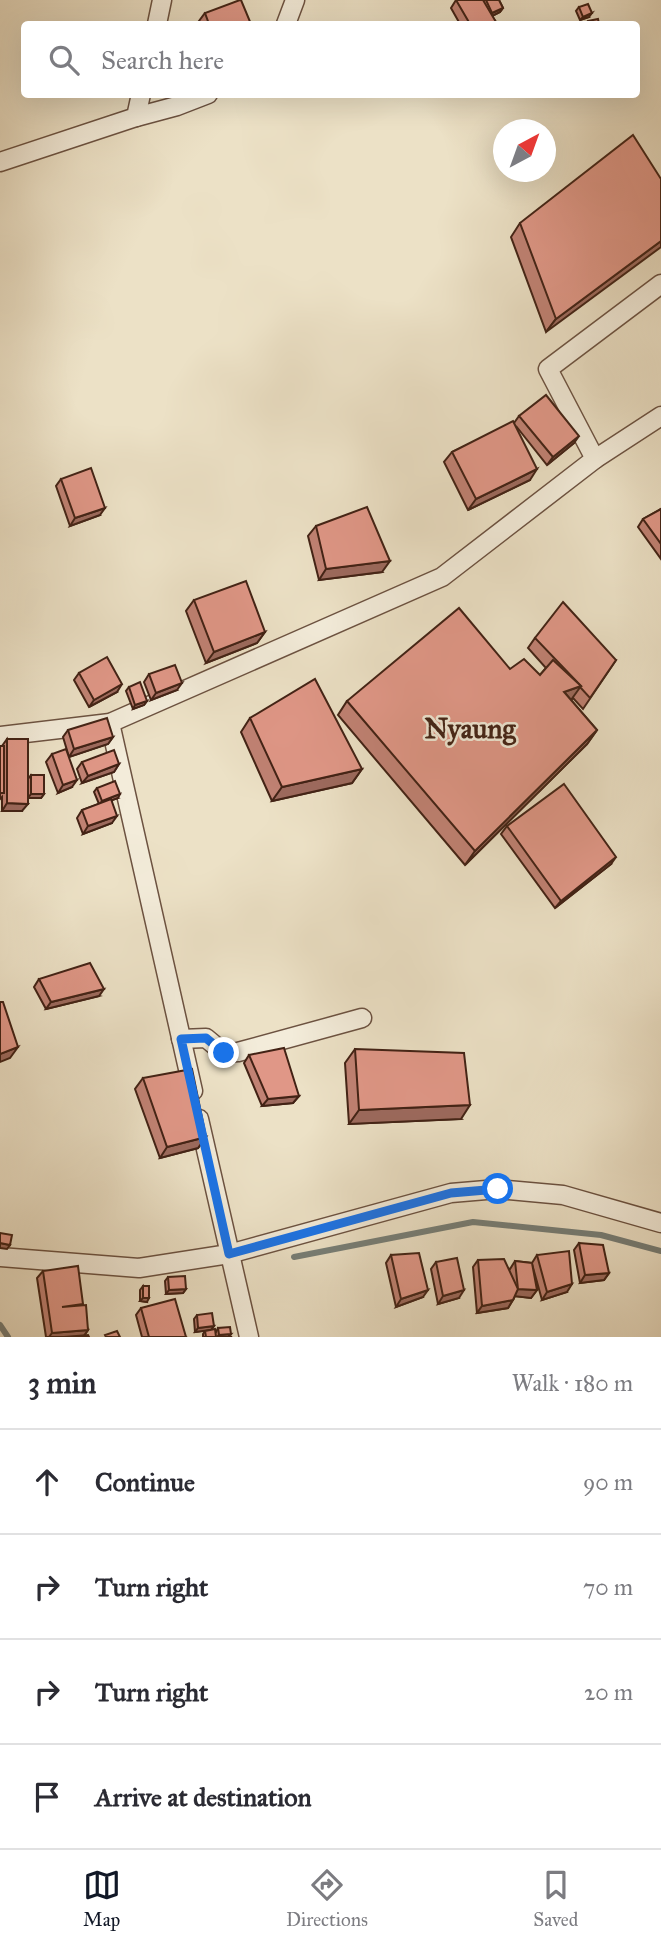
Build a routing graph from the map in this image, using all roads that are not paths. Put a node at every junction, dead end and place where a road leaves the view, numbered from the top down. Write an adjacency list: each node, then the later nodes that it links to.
1 (162, 0): 3 (street)
2 (295, 0): 4 (street)
3 (158, 21)
4 (287, 21)
5 (140, 98): 7 (street)
6 (198, 98): 7 (street)
7 (136, 117): 8 (street)
8 (0, 162)
9 (661, 284): 11 (street)
10 (661, 416): 11 (street)
11 (595, 459): 12 (street)
12 (110, 723): 13 (street); 15 (street)
13 (0, 736)
14 (362, 1018): 15 (street)
15 (181, 1039): 17 (street)
16 (661, 1223): 17 (street)
17 (229, 1254): 18 (street); 19 (street)
18 (0, 1257)
19 (249, 1337)

